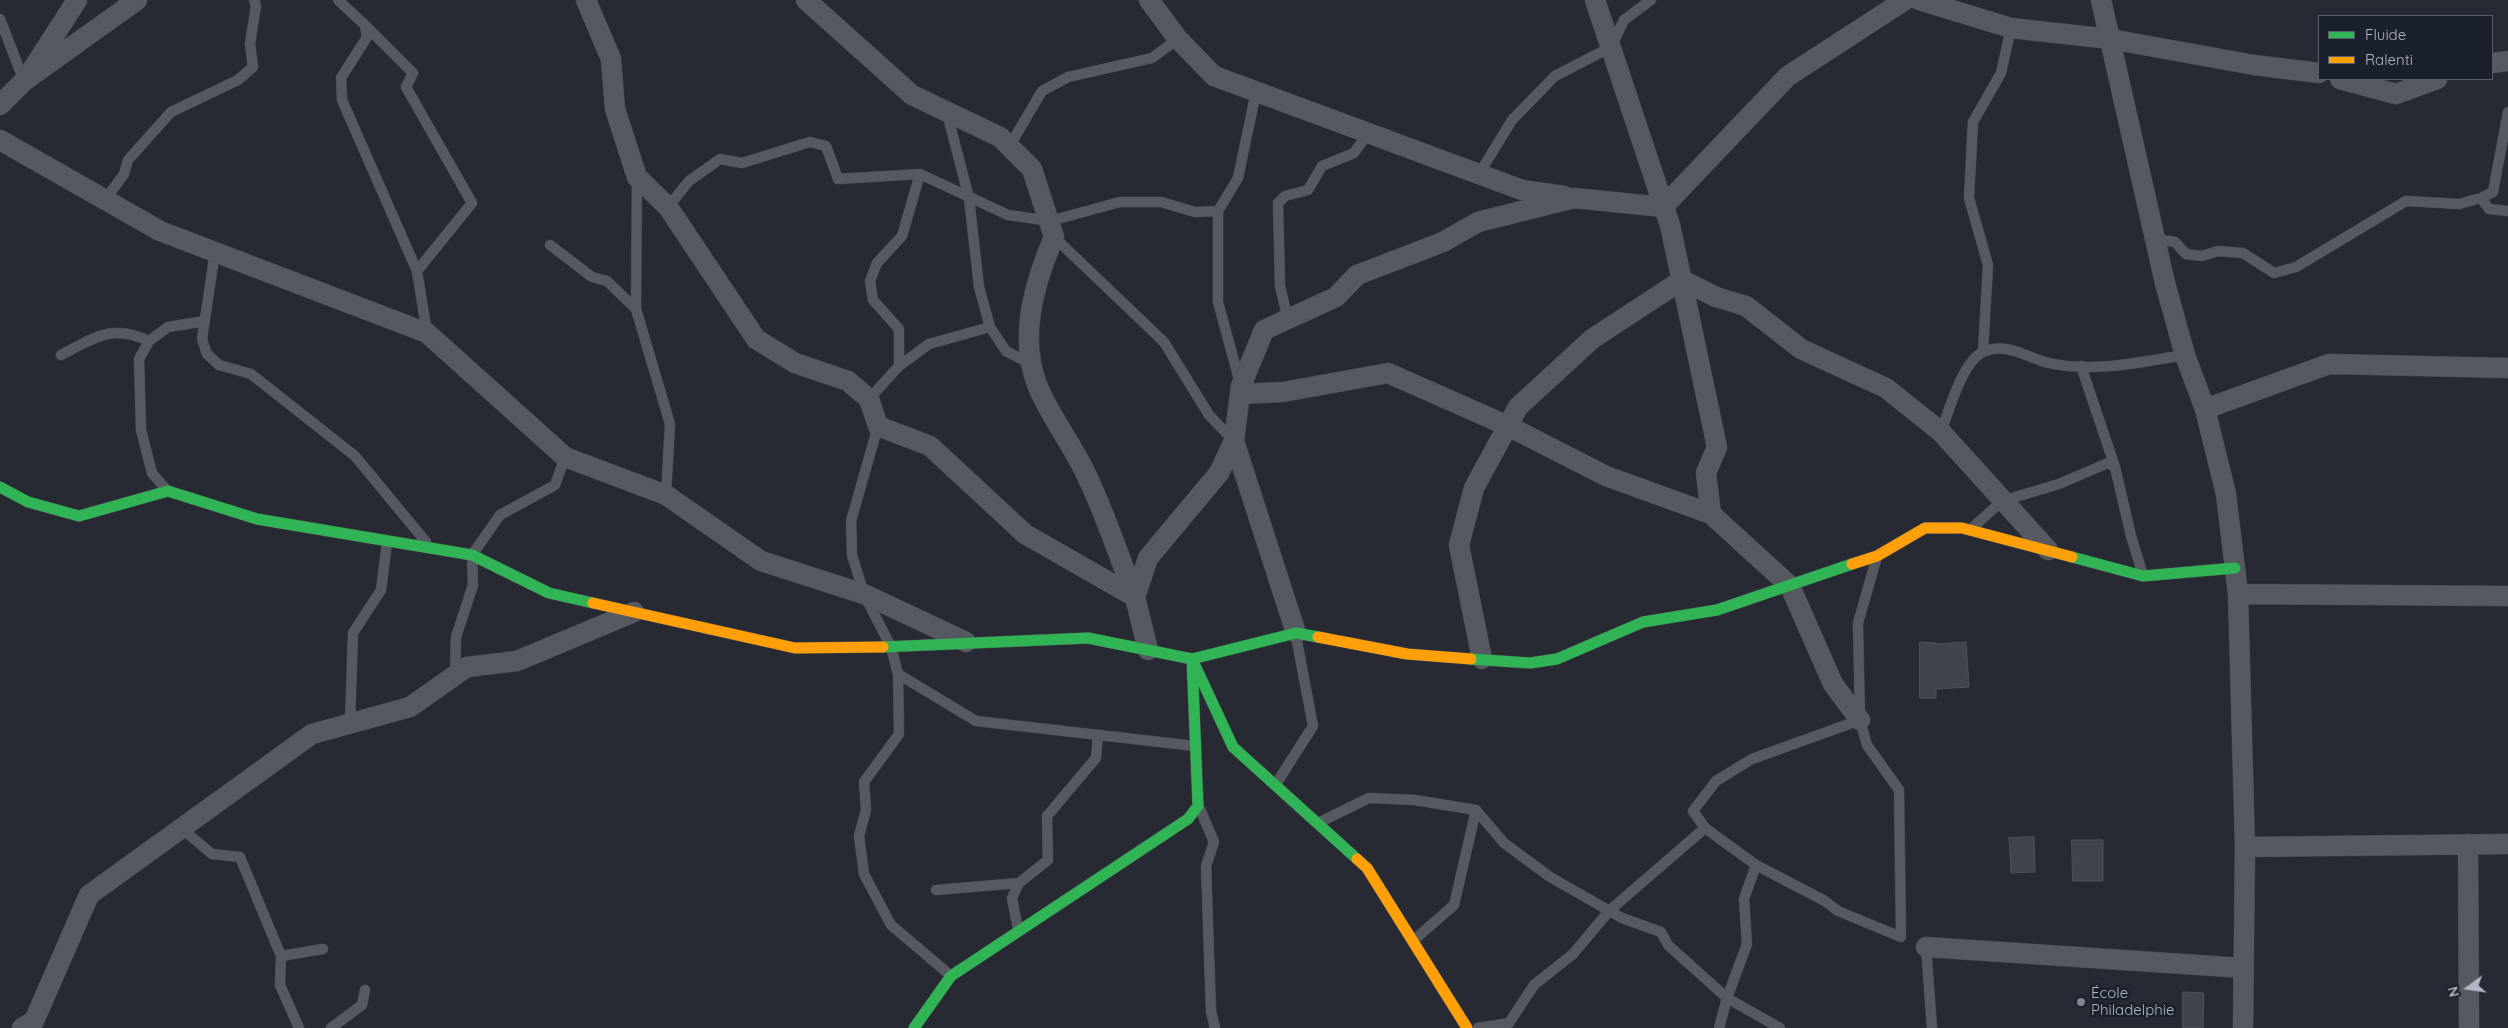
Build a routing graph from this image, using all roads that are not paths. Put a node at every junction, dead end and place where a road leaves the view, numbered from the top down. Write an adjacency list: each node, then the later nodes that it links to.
1 (78, 0): 24 (street)
2 (137, 0): 24 (street)
3 (254, 0): 38 (lane)
4 (338, 0): 14 (lane)
5 (586, 0): 34 (street)
6 (806, 0): 27 (street)
7 (1149, 0): 16 (street)
8 (1595, 0): 18 (street)
9 (1651, 0): 18 (lane)
10 (1905, 0): 40 (street)
11 (2101, 0): 17 (street)
12 (1927, 1): 15 (street)
13 (0, 19): 24 (lane)
14 (365, 25): 47 (lane); 47 (lane)
15 (2011, 28): 17 (street); 55 (lane)
16 (1178, 39): 25 (street); 31 (lane)
17 (2110, 39): 21 (street); 44 (street)
18 (1611, 47): 33 (lane); 40 (street)
19 (2508, 61): 20 (street)
20 (2493, 63)
21 (2318, 73)
22 (2344, 80): 23 (street)
23 (2434, 80)
24 (24, 82): 26 (street)
25 (1256, 92): 29 (street); 41 (lane)
26 (0, 105)
27 (947, 112): 31 (street); 35 (lane)
28 (2508, 112): 37 (lane)
29 (1368, 133): 33 (street); 50 (lane)
30 (0, 140): 38 (street)
31 (1009, 147): 43 (street)
32 (920, 174): 35 (lane); 39 (lane); 59 (lane)
33 (1479, 174): 36 (street)
34 (637, 177): 39 (street); 49 (lane)
35 (969, 198): 43 (lane); 52 (lane)
36 (1574, 198): 40 (street); 50 (street)
37 (2481, 198): 42 (lane); 44 (lane)
38 (105, 200): 46 (street)
39 (668, 207): 63 (street)
40 (1664, 207): 48 (street)
41 (1218, 211): 43 (lane); 62 (lane)
42 (2508, 211)
43 (1052, 229): 58 (street); 68 (lane)
44 (2156, 239): 57 (street)
45 (550, 245): 49 (lane)
46 (215, 252): 51 (lane); 53 (street)
47 (417, 271): 53 (lane)
48 (1682, 280): 66 (street); 67 (street); 75 (street)
49 (636, 309): 73 (lane)
50 (1288, 320): 62 (street)
51 (204, 321): 54 (lane); 78 (lane)
52 (990, 326): 58 (lane); 59 (lane)
53 (427, 333): 69 (street)
54 (149, 341): 56 (lane); 72 (lane)
55 (1983, 352): 60 (lane); 67 (lane)
56 (61, 355)
57 (2185, 355): 60 (lane); 64 (street)
58 (1030, 362): 88 (street)
59 (899, 366): 63 (lane)
60 (2080, 366): 70 (lane)
61 (2508, 368): 64 (street)
62 (1241, 390): 66 (street); 68 (street)
63 (870, 398): 65 (street)
64 (2205, 409): 82 (street)
65 (878, 426): 85 (lane); 88 (street)
66 (1508, 426): 75 (street); 95 (street)
67 (1941, 432): 74 (street)
68 (1234, 441): 88 (street); 90 (street)
69 (565, 457): 73 (street); 80 (lane)
70 (2115, 466): 74 (lane); 83 (lane)
71 (0, 488): 72 (street)
72 (168, 491): 77 (street)
73 (666, 495): 85 (street)
74 (2002, 501): 76 (lane); 79 (street)
75 (1711, 514): 84 (street)
76 (1970, 530): 79 (street); 81 (street)
77 (387, 541): 78 (street); 99 (lane)
78 (432, 548): 80 (street)
79 (2048, 550): 83 (street)
80 (472, 555): 89 (street); 97 (lane)
81 (1877, 556): 84 (street); 98 (lane)
82 (2236, 568): 83 (street); 86 (street)
83 (2143, 576)
84 (1790, 586): 95 (street); 98 (street)
85 (864, 594): 91 (street); 92 (lane)
86 (2238, 594): 87 (street); 110 (street)
87 (2508, 596)
88 (1135, 597): 93 (street)
89 (634, 612): 92 (street); 97 (street)
90 (1296, 633): 94 (street); 95 (street); 102 (lane)
91 (968, 643): 92 (street); 93 (street)
92 (891, 647): 96 (lane)
93 (1148, 650): 94 (street)
94 (1192, 659): 101 (street); 102 (street)
95 (1482, 659)
96 (898, 674): 100 (lane); 121 (lane)
97 (455, 675): 99 (street)
98 (1860, 720): 107 (lane); 111 (lane)
99 (350, 723): 106 (street)
100 (1098, 735): 101 (lane); 112 (lane)
101 (1196, 746): 103 (street)
102 (1275, 785): 105 (street)
103 (1198, 806): 115 (street); 128 (lane)
104 (1476, 810): 105 (lane); 114 (lane); 116 (lane)
105 (1317, 823): 116 (street)
106 (181, 828): 119 (lane); 124 (street)
107 (1705, 828): 111 (lane); 114 (lane)
108 (2468, 844): 109 (street); 110 (street); 135 (street)
109 (2508, 844)
110 (2246, 847): 120 (street)
111 (1756, 865): 123 (lane)
112 (1019, 883): 113 (lane); 115 (lane)
113 (936, 890)
114 (1609, 911): 123 (lane); 130 (lane)
115 (1018, 930): 121 (street)
116 (1414, 941): 129 (street)
117 (1926, 947): 120 (street); 133 (lane)
118 (323, 949): 119 (lane)
119 (281, 956): 125 (lane)
120 (2244, 968): 134 (street)
121 (951, 976): 127 (street)
122 (365, 990): 126 (lane)
123 (1727, 998): 131 (lane); 132 (lane)
124 (31, 1026)
125 (299, 1028)
126 (331, 1028)
127 (914, 1028)
128 (1214, 1028)
129 (1468, 1028)
130 (1478, 1028)
131 (1719, 1028)
132 (1780, 1028)
133 (1932, 1028)
134 (2243, 1028)
135 (2469, 1028)

